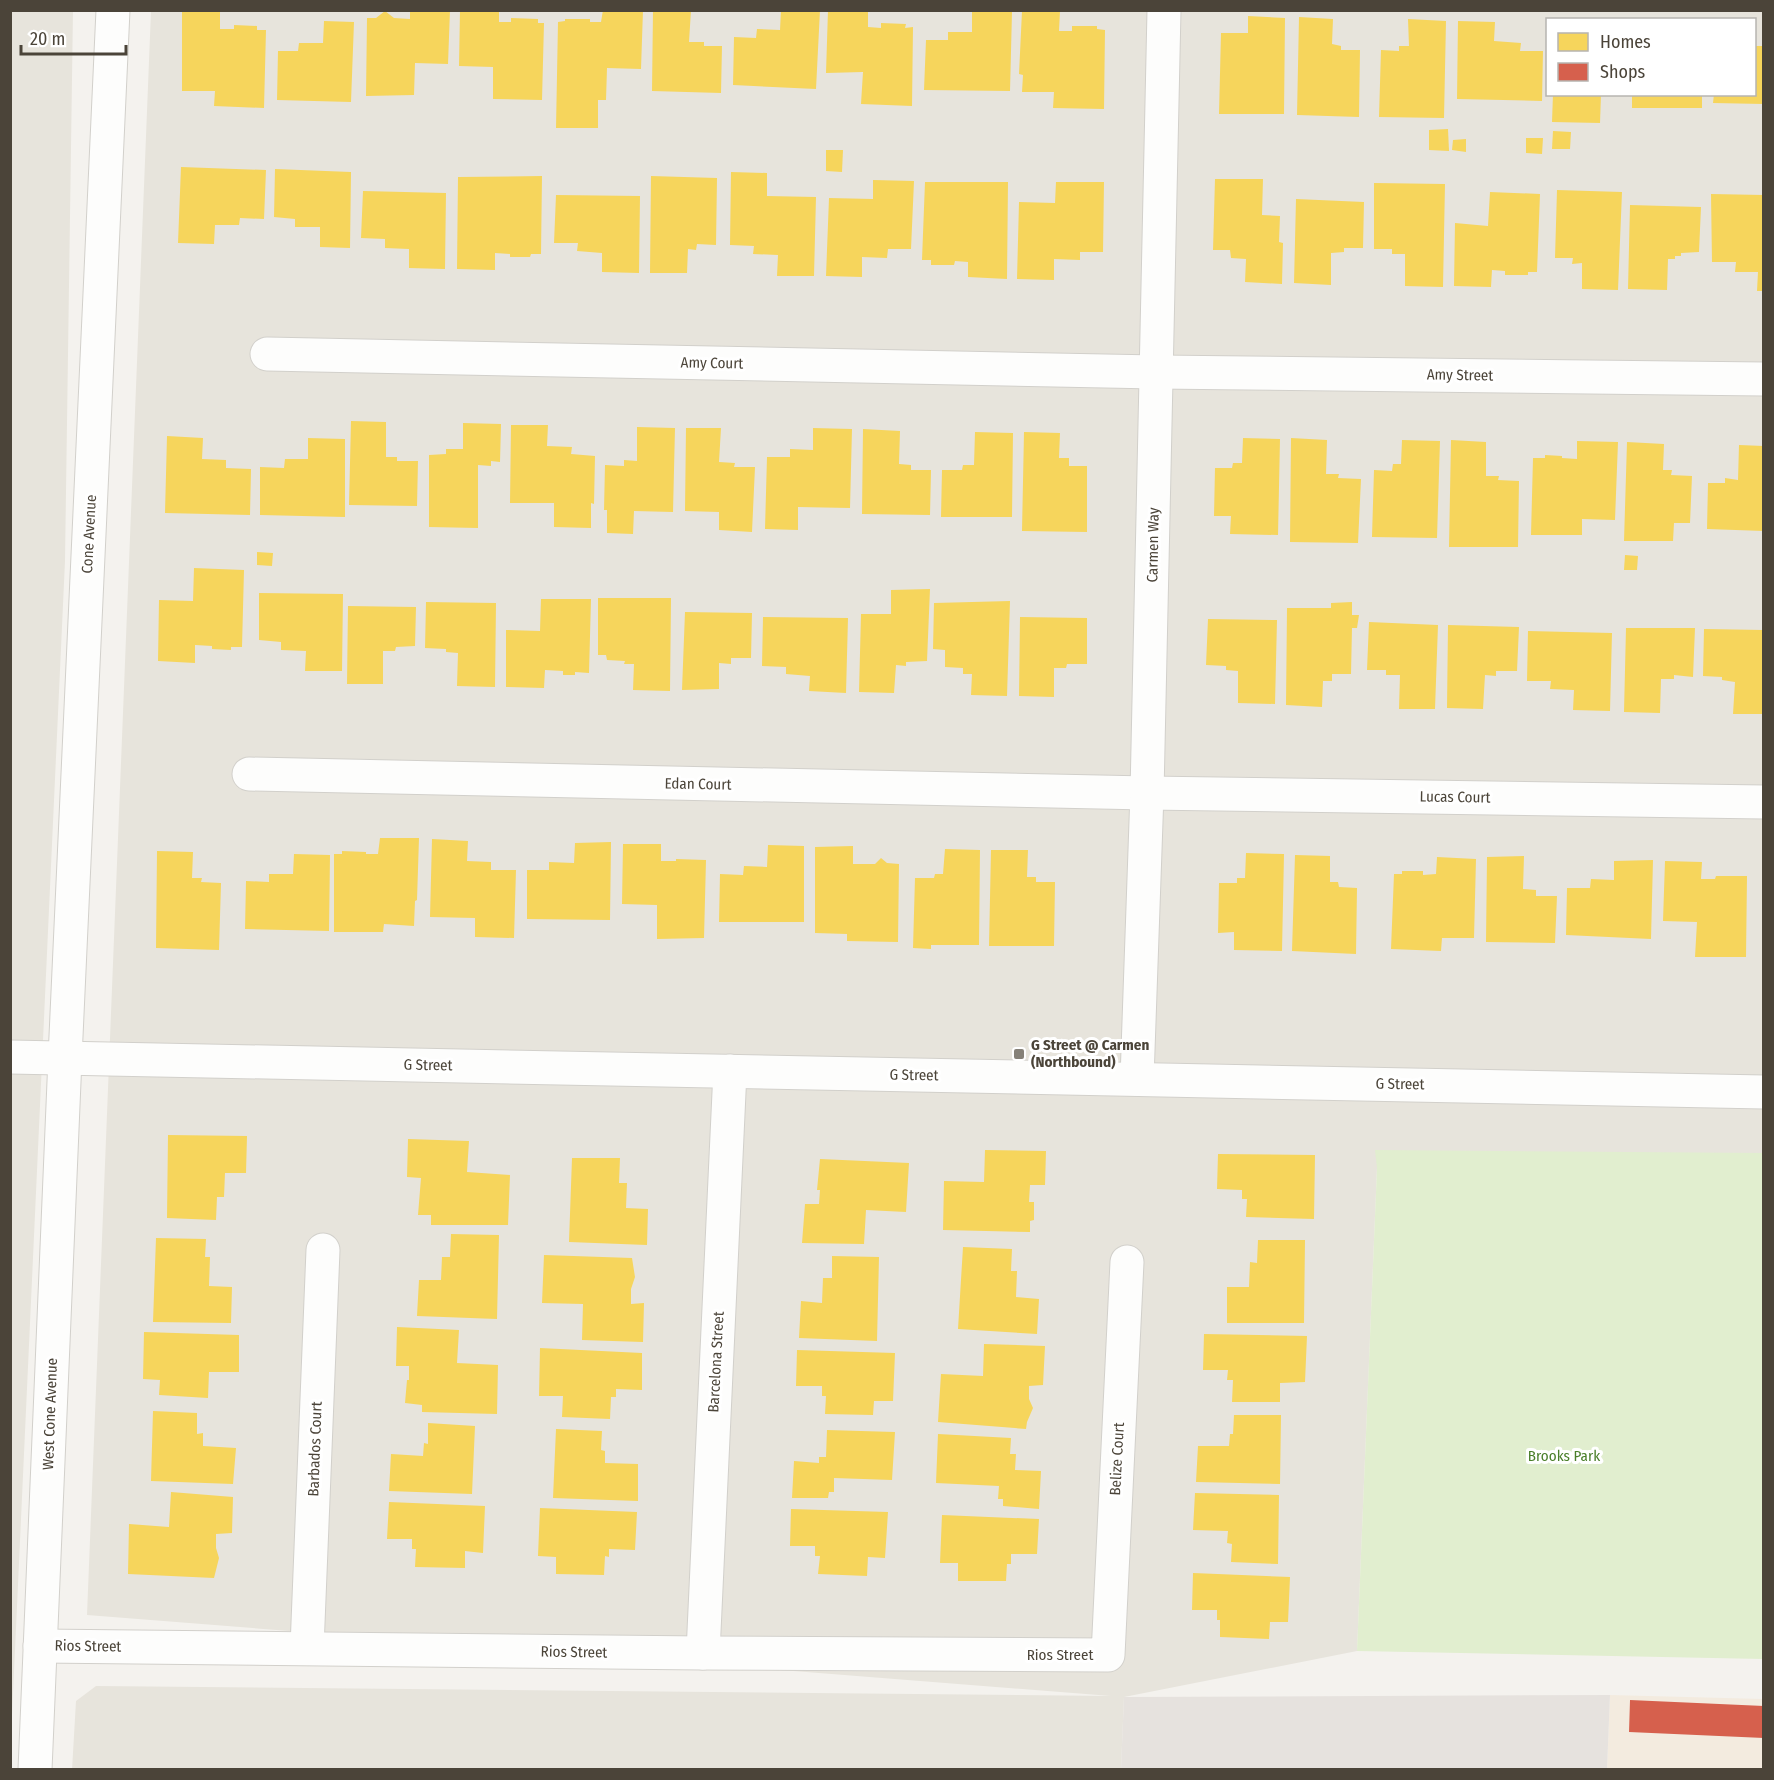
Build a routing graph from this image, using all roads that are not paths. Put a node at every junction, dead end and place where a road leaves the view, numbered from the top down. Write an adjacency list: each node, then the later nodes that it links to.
1 (113, 10): 10 (street, Cone Avenue)
2 (1164, 10): 4 (street, Carmen Way)
3 (267, 354): 4 (street, Amy Court)
4 (1156, 372): 5 (street, Amy Street); 7 (street, Carmen Way)
5 (1764, 379)
6 (249, 774): 7 (street, Edan Court)
7 (1147, 793): 8 (street, Lucas Court); 12 (street, Carmen Way)
8 (1764, 802)
9 (10, 1057): 10 (street, G Street)
10 (65, 1058): 11 (street, G Street); 16 (street, West Cone Avenue)
11 (730, 1071): 12 (street, G Street); 18 (street, Barcelona Street)
12 (1137, 1079): 13 (street, G Street)
13 (1764, 1092)
14 (323, 1250): 17 (street, Barbados Court)
15 (1127, 1262): 19 (street, Belize Court)
16 (40, 1646): 17 (street, Rios Street); 20 (street, West Cone Avenue)
17 (307, 1648): 18 (street, Rios Street)
18 (703, 1653): 19 (street, Rios Street)
19 (1108, 1655)
20 (35, 1770)

